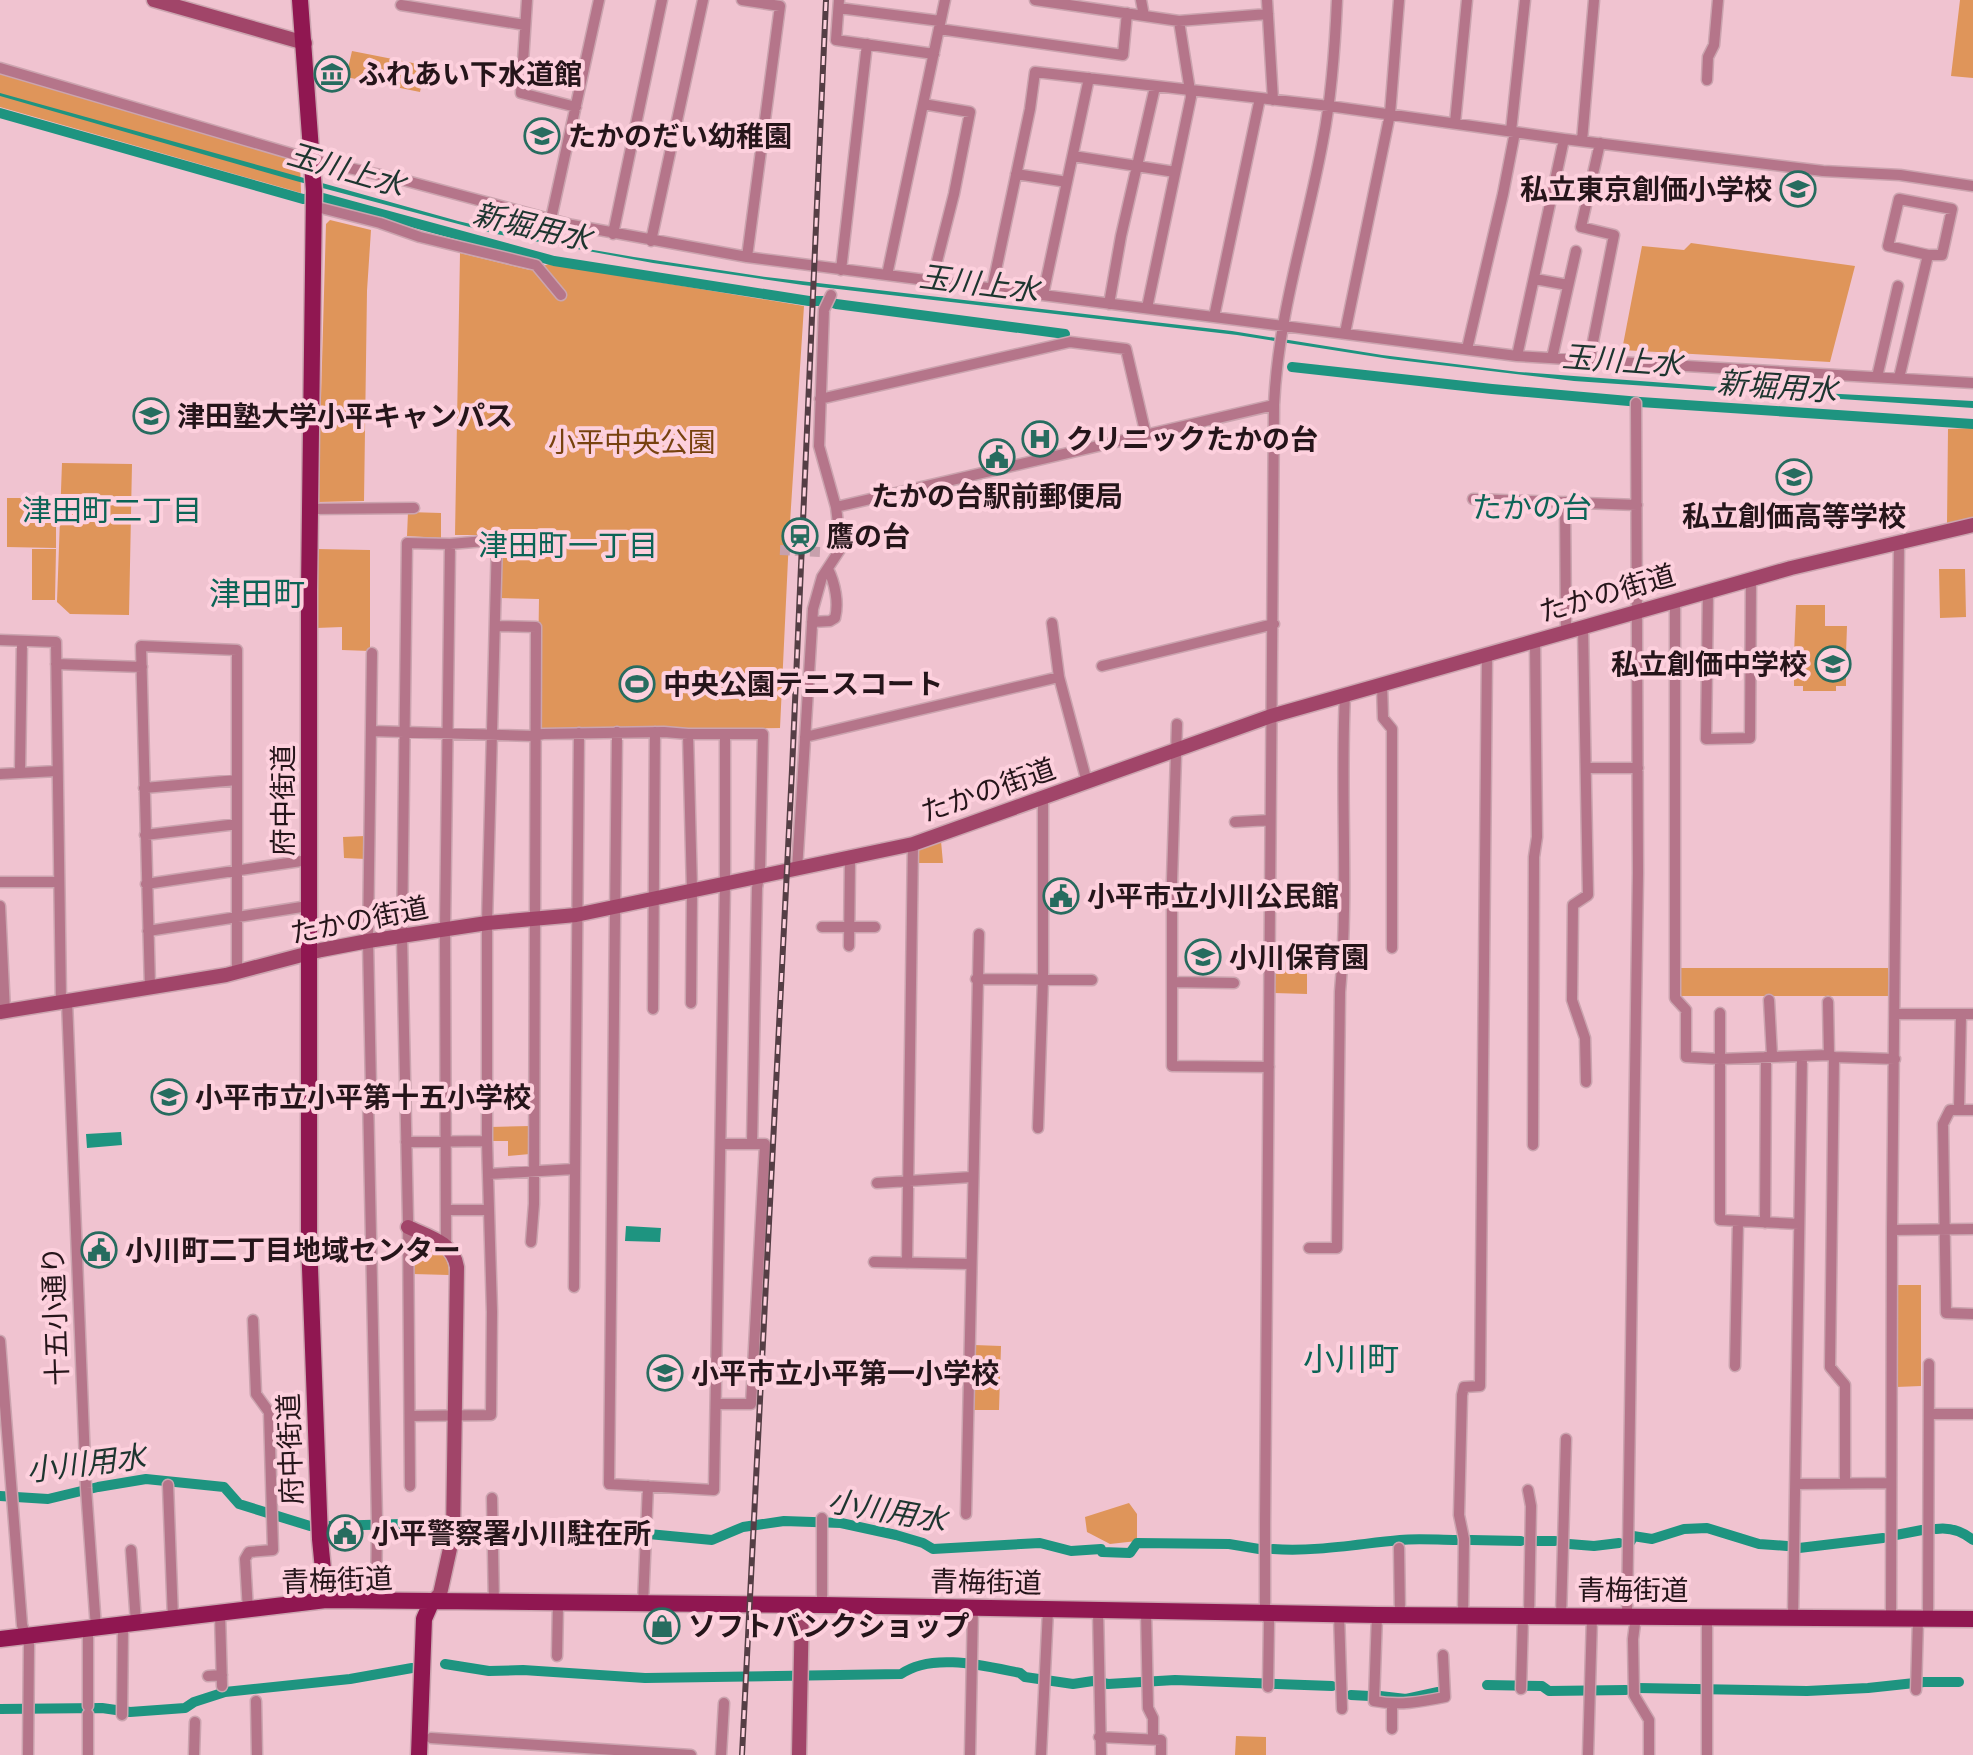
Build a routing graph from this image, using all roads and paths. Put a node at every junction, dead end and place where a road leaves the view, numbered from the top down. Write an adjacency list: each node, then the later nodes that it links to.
1 (154, 0): 26 (street)
2 (300, 0): 26 (main road, 府中街道)
3 (527, 0): 24 (street)
4 (599, 0): 38 (street)
5 (662, 0): 53 (street)
6 (703, 0): 54 (street)
7 (742, 0): 57 (street)
8 (945, 0): 25 (street)
9 (1035, 0): 20 (street)
10 (1141, 0): 22 (street)
11 (1267, 0): 21 (street)
12 (1337, 0): 37 (street)
13 (1399, 0): 39 (street)
14 (1467, 0): 40 (street)
15 (1525, 0): 41 (street)
16 (1594, 0): 43 (street)
17 (1718, 0): 31 (street)
18 (839, 4): 25 (street); 27 (street)
19 (401, 5): 24 (street)
20 (1127, 13): 22 (street); 25 (street)
21 (1268, 14): 23 (street); 35 (street)
22 (1144, 16): 23 (street)
23 (1179, 21): 33 (street)
24 (525, 25): 38 (street)
25 (940, 25): 28 (street)
26 (305, 43): 51 (main road, 府中街道)
27 (867, 44): 28 (street); 58 (street)
28 (934, 54): 36 (street)
29 (0, 68): 51 (street)
30 (1089, 78): 32 (street); 45 (street); 48 (street)
31 (1707, 80)
32 (1155, 87): 33 (street); 46 (street)
33 (1190, 90): 34 (street); 47 (street)
34 (1260, 98): 35 (street); 70 (street)
35 (1273, 100): 37 (street)
36 (923, 104): 59 (street); 61 (street)
37 (1329, 106): 39 (street); 71 (street)
38 (576, 107): 52 (street)
39 (1390, 114): 40 (street); 72 (street)
40 (1455, 123): 41 (street)
41 (1513, 132): 42 (street); 73 (street)
42 (1564, 139): 43 (street); 60 (street)
43 (1582, 141): 44 (street)
44 (1600, 143): 50 (street); 76 (street)
45 (1073, 156): 46 (street); 49 (street)
46 (1137, 166): 47 (street); 68 (street)
47 (1175, 172): 69 (street)
48 (1016, 174): 49 (street); 64 (street)
49 (1067, 182): 66 (street)
50 (1973, 186)
51 (313, 188): 52 (street); 65 (street); 89 (main road, 府中街道)
52 (551, 219): 53 (street)
53 (613, 234): 54 (street)
54 (651, 241): 57 (street)
55 (1576, 251): 62 (street)
56 (1928, 255): 56 (street); 78 (street)
57 (747, 257): 58 (street)
58 (835, 271): 59 (street)
59 (887, 275): 61 (street)
60 (1535, 279): 62 (street); 74 (street)
61 (932, 281): 64 (street)
62 (1568, 285): 75 (street)
63 (1898, 286): 77 (street)
64 (992, 289): 66 (street)
65 (561, 295)
66 (1043, 295): 68 (street)
67 (830, 297): 80 (street)
68 (1109, 304): 69 (street)
69 (1147, 308): 70 (street)
70 (1214, 317): 71 (street)
71 (1282, 326): 72 (street); 82 (street)
72 (1345, 333): 73 (street)
73 (1467, 349): 74 (street)
74 (1517, 356): 75 (street)
75 (1552, 358): 76 (street)
76 (1589, 362): 77 (street)
77 (1877, 377): 78 (street)
78 (1899, 378): 79 (street)
79 (1973, 383)
80 (820, 399): 83 (street); 87 (street)
81 (1636, 403): 86 (street)
82 (1274, 405): 83 (street); 100 (street)
83 (1146, 435): 87 (street)
84 (1473, 499): 85 (street)
85 (1565, 502): 86 (street); 103 (street)
86 (1637, 505): 97 (street)
87 (836, 507): 93 (street)
88 (414, 508): 89 (street)
89 (310, 509): 144 (main road, 府中街道)
90 (1973, 525): 91 (street, たかの街道)
91 (1899, 543): 94 (street, たかの街道); 186 (street)
92 (450, 544): 101 (street); 118 (street); 122 (street)
93 (828, 569): 98 (street); 98 (street)
94 (1751, 579): 95 (street, たかの街道); 95 (street)
95 (1708, 591): 96 (street, たかの街道)
96 (1675, 601): 97 (street, たかの街道); 191 (street)
97 (1638, 611): 102 (street, たかの街道); 130 (street)
98 (812, 622): 127 (street)
99 (1052, 623): 112 (street)
100 (1274, 624): 110 (street); 115 (street)
101 (495, 626): 124 (street); 126 (street)
102 (1583, 627): 103 (street, たかの街道); 129 (street)
103 (1566, 632): 106 (street, たかの街道)
104 (0, 640): 105 (street)
105 (22, 641): 109 (street, 十五小通り); 132 (street)
106 (1535, 642): 108 (street, たかの街道); 203 (street)
107 (372, 653): 117 (street)
108 (1487, 656): 113 (street, たかの街道); 269 (street)
109 (56, 664): 111 (street); 131 (street, 十五小通り)
110 (1102, 666)
111 (142, 667): 134 (street); 136 (street)
112 (1059, 677): 127 (street); 135 (street)
113 (1382, 685): 114 (street, たかの街道); 170 (street)
114 (1345, 695): 115 (street, たかの街道); 221 (street)
115 (1271, 716): 128 (street, たかの街道); 138 (street)
116 (1177, 724): 128 (street)
117 (372, 731): 118 (street); 168 (street)
118 (405, 732): 122 (street); 167 (street)
119 (617, 732): 120 (street); 121 (street); 156 (street)
120 (655, 732): 123 (street); 153 (street)
121 (579, 733): 126 (street); 157 (street)
122 (448, 734): 124 (street); 164 (street)
123 (688, 734): 125 (street); 152 (street)
124 (492, 735): 126 (street); 160 (street)
125 (725, 735): 147 (street); 151 (street)
126 (534, 736): 159 (street)
127 (805, 737): 145 (street)
128 (1175, 751): 135 (street, たかの街道); 176 (street)
129 (1587, 768): 130 (street); 194 (street)
130 (1638, 768): 272 (street)
131 (57, 771): 132 (street); 149 (street, 十五小通り)
132 (20, 772): 133 (street)
133 (0, 774)
134 (237, 780): 136 (street); 140 (street)
135 (1087, 782): 137 (street, たかの街道)
136 (144, 788): 141 (street)
137 (1043, 798): 142 (street, たかの街道); 174 (street)
138 (1270, 820): 139 (street); 193 (street)
139 (1235, 822)
140 (237, 824): 141 (street); 146 (street)
141 (145, 835): 150 (street)
142 (913, 844): 143 (street, たかの街道); 208 (street)
143 (850, 859): 145 (street, たかの街道); 162 (street)
144 (308, 860): 146 (street); 155 (main road, 府中街道)
145 (797, 870): 147 (street, たかの街道)
146 (237, 871): 150 (street); 158 (street)
147 (757, 877): 151 (street, たかの街道); 202 (street)
148 (0, 882): 149 (street)
149 (59, 882): 180 (street, 十五小通り)
150 (146, 884): 165 (street)
151 (725, 884): 152 (street, たかの街道); 201 (street)
152 (692, 890): 153 (street, たかの街道); 182 (street)
153 (655, 898): 156 (street, たかの街道); 183 (street)
154 (0, 906): 184 (street)
155 (308, 906): 158 (street); 171 (main road, 府中街道)
156 (613, 907): 157 (street, たかの街道); 244 (street)
157 (576, 915): 159 (street, たかの街道); 204 (street)
158 (237, 916): 165 (street); 172 (street)
159 (534, 918): 160 (street, たかの街道); 205 (street)
160 (487, 923): 164 (street, たかの街道); 199 (street)
161 (822, 927): 162 (street)
162 (850, 927): 163 (street); 169 (street)
163 (875, 927)
164 (445, 930): 167 (street, たかの街道); 198 (street)
165 (148, 931): 178 (street)
166 (979, 934): 173 (street)
167 (402, 937): 168 (street, たかの街道); 200 (street)
168 (368, 941): 171 (street, たかの街道); 252 (street)
169 (849, 946)
170 (1392, 948)
171 (308, 953): 172 (street, たかの街道); 251 (main road, 府中街道)
172 (237, 973): 178 (street, たかの街道)
173 (976, 979): 174 (street); 207 (street)
174 (1043, 979): 175 (street); 197 (street)
175 (1092, 980)
176 (1172, 982): 177 (street); 193 (street)
177 (1234, 983)
178 (150, 987): 180 (street, たかの街道)
179 (1769, 1000): 189 (street)
180 (64, 1002): 184 (street, たかの街道); 281 (street, 十五小通り)
181 (1828, 1002): 188 (street)
182 (691, 1003)
183 (653, 1009)
184 (2, 1012)
185 (1720, 1013): 191 (street)
186 (1895, 1014): 187 (street); 192 (street)
187 (1967, 1014): 195 (street)
188 (1832, 1056): 190 (street); 192 (street); 239 (street)
189 (1769, 1057): 190 (street); 191 (street); 213 (street)
190 (1802, 1057): 214 (street)
191 (1720, 1059): 212 (street)
192 (1895, 1059): 217 (street)
193 (1269, 1067): 264 (street)
194 (1586, 1082)
195 (1959, 1109): 196 (street); 218 (street)
196 (1973, 1110)
197 (1038, 1128)
198 (447, 1141): 199 (street); 200 (street); 210 (street)
199 (487, 1141): 206 (street)
200 (406, 1142): 215 (street)
201 (721, 1144): 202 (street); 233 (street)
202 (752, 1144): 233 (street)
203 (1533, 1145)
204 (574, 1169): 205 (street); 225 (street)
205 (533, 1171): 206 (street); 219 (street)
206 (489, 1174): 211 (street)
207 (972, 1177): 208 (street); 224 (street)
208 (909, 1181): 209 (street); 223 (street)
209 (877, 1183)
210 (446, 1210): 211 (street); 220 (street)
211 (489, 1210): 237 (street)
212 (1738, 1221): 213 (street); 231 (street)
213 (1765, 1223): 214 (street)
214 (1799, 1224): 241 (street)
215 (408, 1227): 220 (street); 236 (street)
216 (1973, 1229): 218 (street)
217 (1892, 1230): 218 (street); 240 (street)
218 (1946, 1230): 226 (street)
219 (531, 1242)
220 (446, 1245): 237 (street)
221 (1309, 1248)
222 (874, 1262): 223 (street)
223 (907, 1263): 224 (street)
224 (971, 1264): 247 (street)
225 (574, 1287)
226 (1973, 1314)
227 (253, 1320): 262 (street)
228 (0, 1341): 229 (street)
229 (1, 1364): 232 (street)
230 (1929, 1364): 234 (street)
231 (1735, 1366)
232 (2, 1397): 282 (street)
233 (716, 1404): 244 (street)
234 (1931, 1414): 235 (street); 279 (street)
235 (1973, 1414)
236 (410, 1416): 237 (street); 243 (street)
237 (454, 1416): 253 (street)
238 (1566, 1439): 271 (street)
239 (1845, 1483): 240 (street); 241 (street)
240 (1891, 1483): 277 (street)
241 (1796, 1484): 275 (street)
242 (168, 1485): 276 (street)
243 (410, 1486)
244 (648, 1486): 256 (street)
245 (1528, 1490): 270 (street)
246 (492, 1498): 254 (street)
247 (966, 1514)
248 (822, 1522): 258 (street)
249 (1399, 1548): 268 (street)
250 (131, 1550): 280 (street)
251 (326, 1600): 252 (main road, 青梅街道); 262 (main road, 青梅街道)
252 (376, 1602): 253 (main road, 青梅街道)
253 (431, 1603): 254 (main road, 青梅街道); 299 (main road); 307 (main road)
254 (494, 1604): 255 (main road, 青梅街道)
255 (558, 1604): 256 (main road, 青梅街道); 285 (street)
256 (643, 1605): 257 (main road, 青梅街道)
257 (802, 1605): 258 (main road, 青梅街道); 310 (street)
258 (822, 1605): 259 (main road, 青梅街道)
259 (973, 1607): 260 (main road, 青梅街道); 311 (street)
260 (1048, 1610): 261 (main road, 青梅街道); 312 (street)
261 (1098, 1610): 263 (main road, 青梅街道); 297 (street)
262 (248, 1611): 265 (main road, 青梅街道)
263 (1146, 1611): 264 (main road, 青梅街道); 298 (street)
264 (1265, 1612): 266 (main road, 青梅街道); 287 (street)
265 (220, 1614): 276 (main road, 青梅街道); 286 (street)
266 (1339, 1614): 267 (main road, 青梅街道); 293 (street)
267 (1377, 1615): 268 (main road, 青梅街道); 292 (street)
268 (1400, 1615): 269 (main road, 青梅街道)
269 (1463, 1616): 270 (main road, 青梅街道)
270 (1526, 1616): 271 (main road, 青梅街道); 288 (street)
271 (1561, 1616): 273 (main road, 青梅街道)
272 (1632, 1616): 273 (main road, 青梅街道); 274 (main road, 青梅街道); 316 (street)
273 (1592, 1617): 315 (street)
274 (1707, 1617): 275 (main road, 青梅街道); 317 (street)
275 (1793, 1618): 277 (main road, 青梅街道)
276 (173, 1619): 280 (main road, 青梅街道)
277 (1891, 1619): 279 (main road, 青梅街道)
278 (1973, 1619): 279 (main road, 青梅街道)
279 (1923, 1620): 289 (street)
280 (129, 1624): 281 (main road, 青梅街道); 294 (street)
281 (92, 1628): 282 (main road, 青梅街道); 304 (street, 十五小通り)
282 (26, 1636): 283 (main road, 青梅街道); 303 (street)
283 (0, 1639)
284 (1443, 1655): 292 (street)
285 (557, 1656)
286 (208, 1676)
287 (1268, 1684)
288 (1522, 1685)
289 (1916, 1685)
290 (256, 1701): 306 (street)
291 (724, 1703): 309 (street)
292 (1392, 1704): 296 (street)
293 (1342, 1709)
294 (123, 1712)
295 (195, 1722): 305 (street)
296 (1392, 1729)
297 (1099, 1737): 298 (street); 313 (street)
298 (1153, 1739): 314 (street)
299 (430, 1747): 300 (street)
300 (617, 1753): 301 (street)
301 (650, 1754): 302 (street)
302 (670, 1754): 308 (street)
303 (28, 1755)
304 (88, 1755)
305 (194, 1755)
306 (257, 1755)
307 (419, 1755)
308 (691, 1755)
309 (721, 1755)
310 (799, 1755)
311 (970, 1755)
312 (1041, 1755)
313 (1101, 1755)
314 (1161, 1755)
315 (1588, 1755)
316 (1649, 1755)
317 (1707, 1755)

